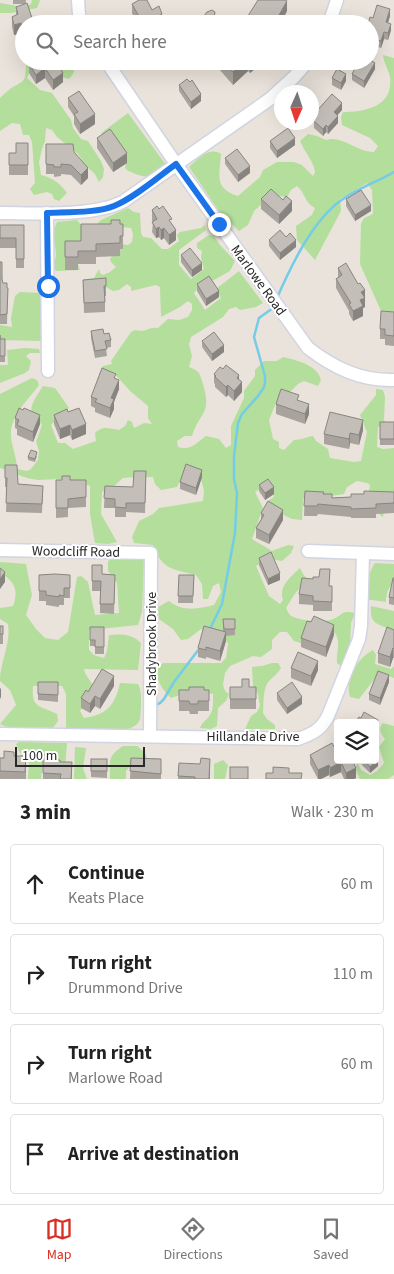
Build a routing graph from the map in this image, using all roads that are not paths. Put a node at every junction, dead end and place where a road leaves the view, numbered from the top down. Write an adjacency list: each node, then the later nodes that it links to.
1 (78, 0): 3 (street)
2 (337, 0): 4 (street)
3 (79, 15)
4 (332, 15)
5 (112, 70): 7 (street, Marlowe Road)
6 (300, 70): 7 (street)
7 (176, 164): 9 (street); 11 (street, Marlowe Road)
8 (0, 213): 9 (street)
9 (47, 213): 10 (street)
10 (48, 372)
11 (394, 380)
12 (0, 550): 14 (street, Woodcliff Road)
13 (308, 551): 15 (street)
14 (152, 553): 18 (street, Shadybrook Drive)
15 (363, 553): 16 (street); 18 (street, Hillandale Drive)
16 (394, 554)
17 (0, 734): 18 (street, Hillandale Drive)
18 (150, 736)

